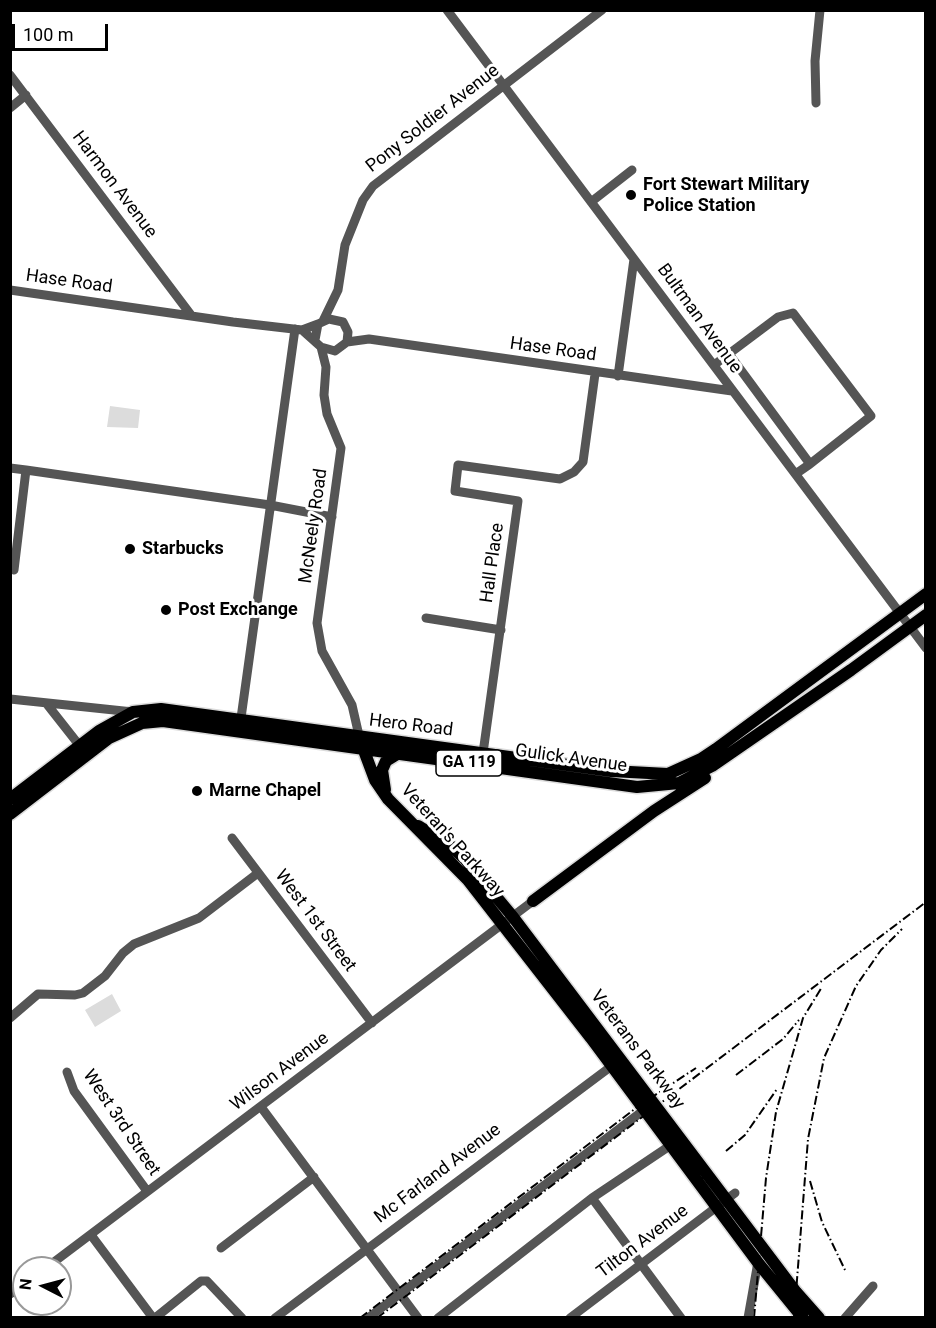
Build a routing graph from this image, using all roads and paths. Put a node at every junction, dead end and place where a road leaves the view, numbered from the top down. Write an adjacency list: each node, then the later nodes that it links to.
1 (447, 10): 5 (street, Bultman Avenue)
2 (602, 10): 5 (street, Pony Soldier Avenue)
3 (820, 10): 7 (street)
4 (10, 75): 6 (street, Harmon Avenue)
5 (503, 84): 10 (street, Bultman Avenue); 13 (street, Pony Soldier Avenue)
6 (26, 95): 8 (street); 14 (street, Harmon Avenue)
7 (816, 103)
8 (10, 108)
9 (632, 170): 10 (street)
10 (591, 202): 11 (street, Bultman Avenue)
11 (634, 259): 22 (street, Bultman Avenue); 25 (street)
12 (10, 290): 14 (street, Hase Road)
13 (338, 290): 15 (street); 16 (street)
14 (191, 315): 17 (street, Hase Road)
15 (321, 322): 16 (street); 17 (street); 19 (street)
16 (345, 324): 18 (street); 20 (street)
17 (299, 329): 19 (street); 31 (street)
18 (369, 339): 20 (street); 24 (street, Hase Road)
19 (318, 343): 20 (street); 23 (street)
20 (343, 346): 23 (street)
21 (729, 354): 22 (street); 27 (street); 27 (street)
22 (714, 365): 26 (street, Bultman Avenue)
23 (326, 374): 32 (street, McNeely Road)
24 (596, 374): 25 (street, Hase Road); 39 (street, Hall Place)
25 (618, 376): 26 (street, Hase Road)
26 (732, 391): 30 (street, Bultman Avenue)
27 (810, 464): 30 (street)
28 (10, 468): 29 (street)
29 (26, 470): 31 (street); 33 (street)
30 (797, 473): 35 (street, Bultman Avenue)
31 (270, 505): 32 (street); 44 (street)
32 (332, 517): 46 (street, McNeely Road)
33 (14, 570)
34 (926, 594): 35 (main road, GA 119)
35 (898, 613): 38 (street, Bultman Avenue); 49 (main road, Hero Road / GA 119)
36 (926, 615): 38 (main road, Gulick Avenue / GA 119)
37 (426, 618): 39 (street)
38 (909, 627): 40 (street, Bultman Avenue); 45 (main road, Gulick Avenue / GA 119)
39 (501, 630): 49 (street, Hall Place)
40 (926, 648)
41 (10, 699): 42 (street)
42 (46, 703): 43 (street); 47 (street)
43 (133, 712): 44 (main road, Hero Road / GA 119); 47 (main road, GA 119)
44 (240, 718): 46 (main road, Hero Road / GA 119)
45 (759, 734): 48 (main road, Gulick Avenue / GA 119); 56 (main road)
46 (361, 743): 48 (main road, Gulick Avenue / GA 119); 49 (main road, Hero Road / GA 119); 50 (main road, Gulick Avenue / GA 119); 52 (main road, Veteran's Parkway)
47 (78, 744): 50 (street); 51 (main road, GA 119)
48 (399, 753): 52 (main road)
49 (483, 753)
50 (87, 754): 53 (main road, Gulick Avenue / GA 119)
51 (10, 799)
52 (388, 799): 57 (main road, Veteran's Parkway)
53 (10, 814)
54 (232, 838): 55 (street, West 1st Street)
55 (258, 873): 58 (street); 59 (street, West 1st Street)
56 (533, 901): 57 (street, Wilson Avenue)
57 (508, 921): 59 (street, Wilson Avenue); 60 (main road, Veterans Parkway)
58 (10, 1018)
59 (372, 1023): 62 (street, Wilson Avenue)
60 (616, 1062): 63 (main road, Veterans Parkway); 67 (main road, Veterans Parkway); 71 (street, Mc Farland Avenue)
61 (67, 1072): 66 (street, West 3rd Street)
62 (261, 1107): 65 (street); 66 (street, Wilson Avenue)
63 (644, 1110): 64 (main road, Veterans Parkway); 77 (street)
64 (671, 1145): 68 (street); 69 (main road, Veterans Parkway)
65 (314, 1177): 71 (street); 72 (street)
66 (147, 1191): 70 (street, Wilson Avenue)
67 (731, 1196): 69 (street, Tilton Avenue); 88 (main road, Veterans Parkway)
68 (592, 1198): 75 (street); 83 (street)
69 (717, 1207): 74 (main road, Veterans Parkway); 75 (street, Tilton Avenue)
70 (91, 1235): 73 (street, Wilson Avenue); 78 (street)
71 (368, 1247): 77 (street); 80 (street, Mc Farland Avenue)
72 (221, 1248)
73 (62, 1256)
74 (758, 1262): 86 (street); 87 (main road, Veterans Parkway)
75 (641, 1263): 84 (street, Tilton Avenue); 85 (street)
76 (873, 1286): 89 (street)
77 (401, 1292): 81 (street); 82 (street)
78 (154, 1317): 79 (street)
79 (242, 1317)
80 (275, 1317)
81 (368, 1317)
82 (418, 1317)
83 (438, 1317)
84 (570, 1317)
85 (681, 1317)
86 (748, 1317)
87 (803, 1317)
88 (819, 1317)
89 (845, 1317)

